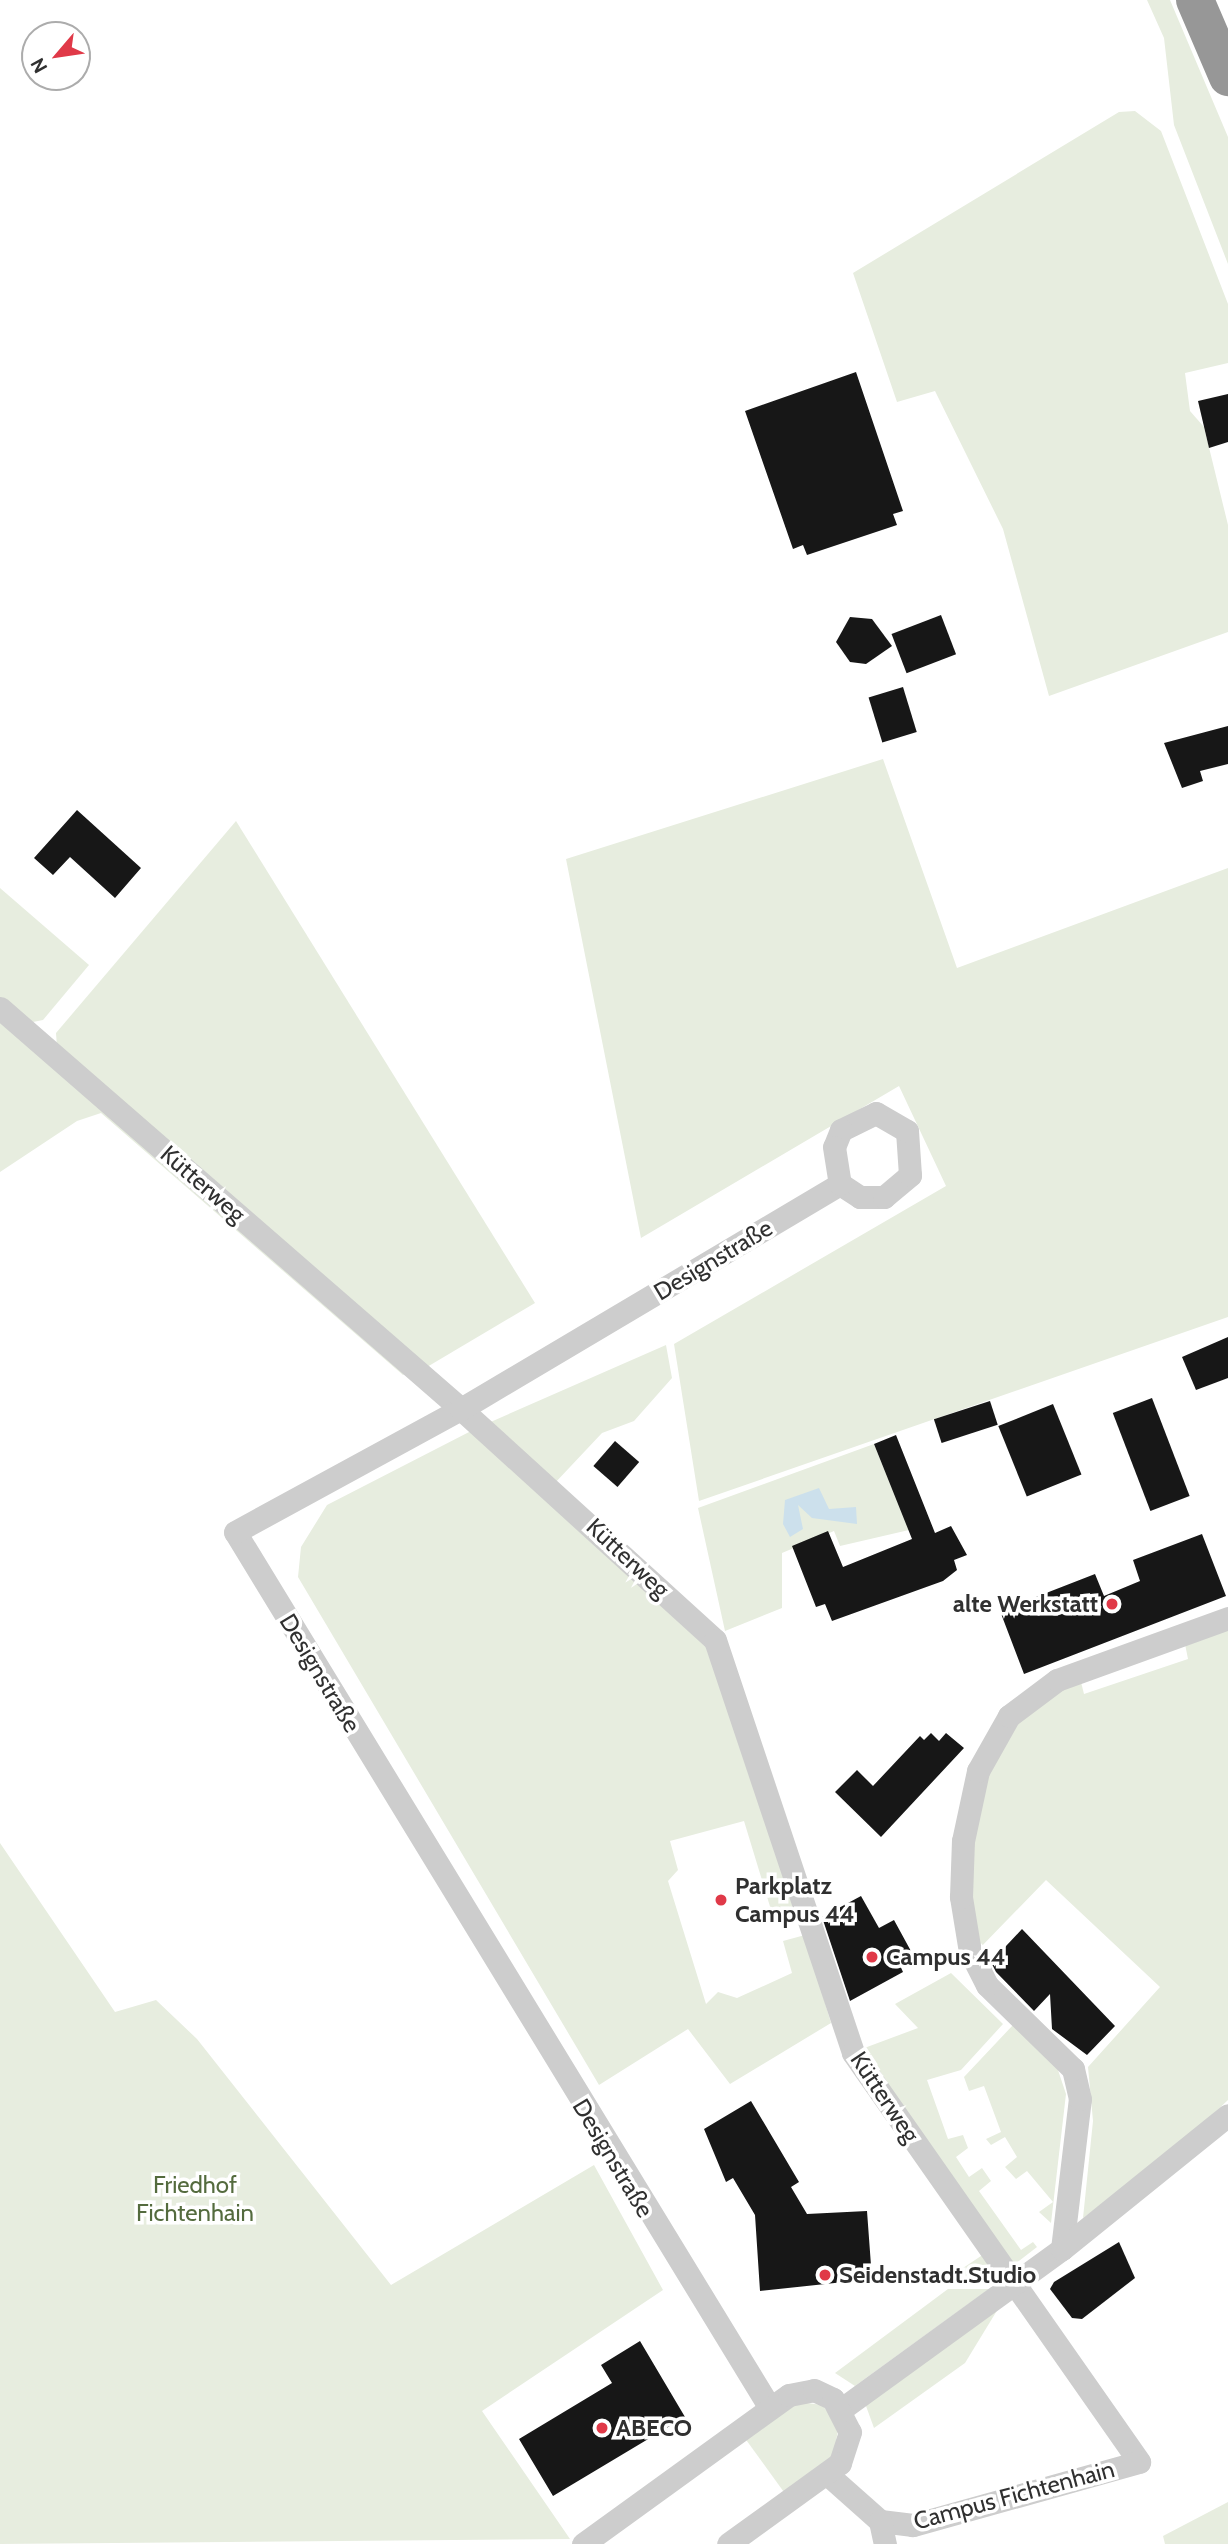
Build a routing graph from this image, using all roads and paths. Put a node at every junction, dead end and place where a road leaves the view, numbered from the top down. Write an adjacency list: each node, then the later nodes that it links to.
1 (1195, 0): 2 (highway)
2 (1228, 77)
3 (0, 1007): 5 (street, Kütterweg)
4 (840, 1184): 5 (street, Designstraße)
5 (461, 1409): 9 (street, Kütterweg); 10 (street, Designstraße)
6 (1228, 1618): 8 (street)
7 (1228, 2115): 8 (street)
8 (1062, 2249): 9 (street)
9 (1014, 2283): 11 (street); 13 (street, Campus Fichtenhain)
10 (770, 2408): 11 (street); 14 (street)
11 (843, 2409): 12 (street)
12 (827, 2474): 13 (street, Campus Fichtenhain); 15 (street)
13 (880, 2521): 16 (street, Campus Fichtenhain)
14 (583, 2544)
15 (728, 2544)
16 (885, 2544)

